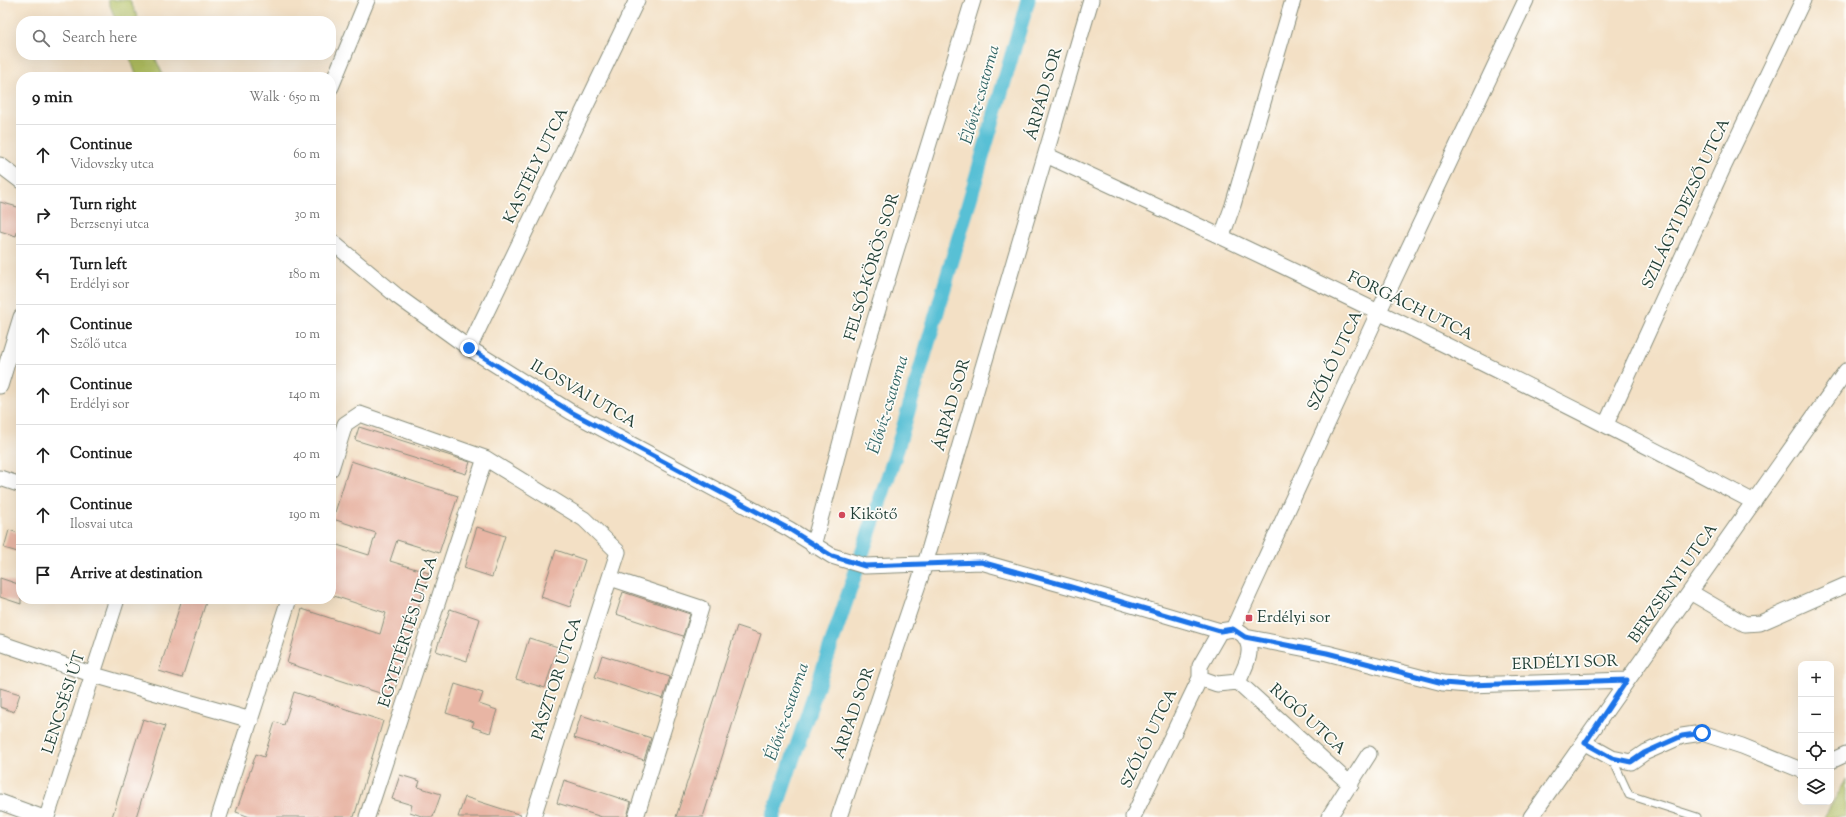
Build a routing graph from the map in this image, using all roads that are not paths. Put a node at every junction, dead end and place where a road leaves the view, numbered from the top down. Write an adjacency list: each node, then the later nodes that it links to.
1 (367, 0): 8 (street)
2 (637, 0): 16 (street, KASTÉLY UTCA)
3 (973, 0): 25 (street, FELSŐ-KÖRÖS SOR)
4 (1091, 0): 9 (street, ÁRPÁD SOR)
5 (1292, 0): 12 (street)
6 (1526, 0): 14 (street, SZŐLŐ UTCA)
7 (1803, 0): 19 (street, SZILÁGYI DEZSŐ UTCA)
8 (336, 76)
9 (1046, 155): 12 (street, FORGÁCH UTCA); 26 (street, ÁRPÁD SOR)
10 (0, 165): 11 (street)
11 (16, 177)
12 (1222, 236): 14 (street, FORGÁCH UTCA)
13 (336, 245): 16 (street, ILOSVAI UTCA)
14 (1379, 312): 19 (street, FORGÁCH UTCA); 33 (street, SZŐLŐ UTCA)
15 (16, 333): 18 (street)
16 (469, 348): 25 (street, ILOSVAI UTCA)
17 (1846, 371): 24 (street, BERZSENYI UTCA)
18 (0, 386)
19 (1606, 424): 24 (street, FORGÁCH UTCA)
20 (336, 453): 21 (street)
21 (485, 458): 28 (street, PÁSZTOR UTCA); 53 (street, EGYETÉRTÉS UTCA)
22 (0, 478): 23 (street)
23 (16, 483)
24 (1754, 502): 30 (street, BERZSENYI UTCA)
25 (813, 546): 27 (street, ILOSVAI UTCA)
26 (925, 564): 27 (street, ERDÉLYI SOR); 33 (street, ERDÉLYI SOR); 55 (street, ÁRPÁD SOR)
27 (865, 566)
28 (610, 578): 48 (street, PÁSZTOR UTCA); 54 (street)
29 (1846, 585): 30 (street)
30 (1690, 592): 37 (street, BERZSENYI UTCA)
31 (115, 604): 35 (street, LENCSÉSI ÚT)
32 (287, 604): 39 (street)
33 (1233, 632): 36 (street, SZŐLŐ UTCA); 37 (street, ERDÉLYI SOR); 38 (street)
34 (0, 643): 35 (street)
35 (94, 675): 39 (street); 51 (street, LENCSÉSI ÚT)
36 (1200, 678): 38 (street); 56 (street, SZŐLŐ UTCA)
37 (1627, 680): 40 (street, BERZSENYI UTCA)
38 (1238, 682): 46 (street, RIGÓ UTCA)
39 (251, 720): 52 (street)
40 (1585, 743): 43 (street); 49 (street, BERZSENYI UTCA)
41 (1369, 754): 46 (street, RIGÓ UTCA)
42 (1846, 754): 44 (street)
43 (1612, 758): 45 (street); 58 (lane)
44 (1834, 760)
45 (1799, 769)
46 (1351, 785): 57 (street, RIGÓ UTCA)
47 (0, 802): 50 (street)
48 (535, 816)
49 (1534, 816)
50 (41, 817)
51 (47, 817)
52 (219, 817)
53 (367, 817)
54 (636, 817)
55 (839, 817)
56 (1133, 817)
57 (1329, 817)
58 (1697, 817)

